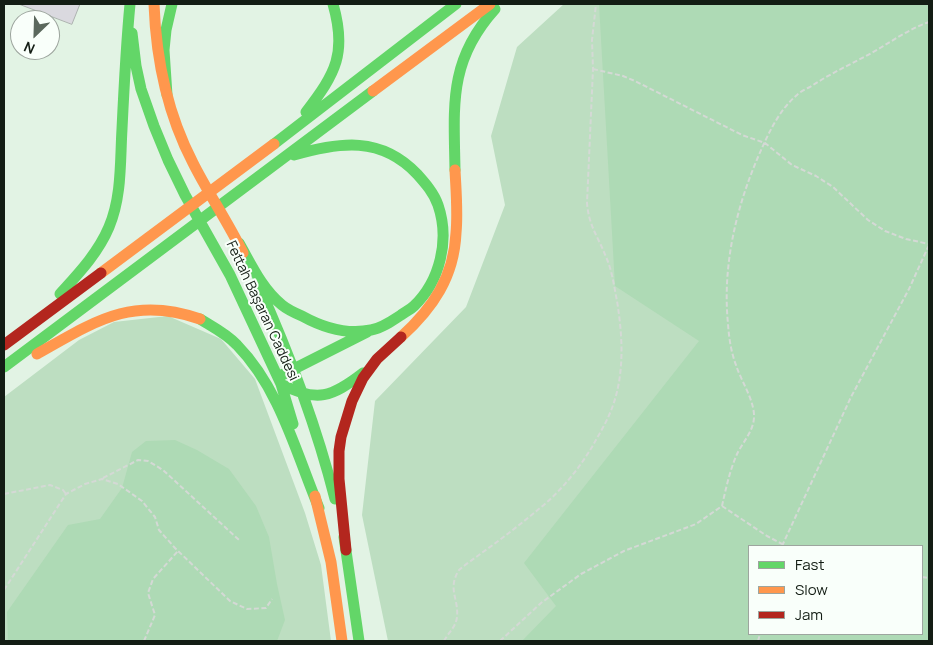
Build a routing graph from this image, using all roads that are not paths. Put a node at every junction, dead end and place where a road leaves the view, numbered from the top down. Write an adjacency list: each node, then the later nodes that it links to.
1 (130, 4): 12 (main road); 19 (main road, Fettah Başaran Caddesi)
2 (154, 4): 8 (main road)
3 (172, 4): 8 (main road)
4 (333, 4): 9 (main road)
5 (456, 4): 9 (main road)
6 (490, 4): 10 (main road)
7 (500, 4): 15 (main road)
8 (167, 95): 11 (main road)
9 (285, 136): 12 (main road)
10 (284, 158): 13 (main road); 16 (main road)
11 (239, 243): 13 (main road); 17 (main road)
12 (36, 321): 14 (main road)
13 (372, 329): 17 (main road)
14 (4, 346)
15 (372, 365): 20 (main road); 22 (main road)
16 (4, 367)
17 (294, 370): 19 (main road); 20 (main road)
18 (4, 374): 21 (main road)
19 (279, 381): 20 (main road); 21 (main road, Fettah Başaran Caddesi)
20 (304, 395): 22 (main road)
21 (319, 508): 23 (main road, Fettah Başaran Caddesi)
22 (346, 550): 24 (main road)
23 (342, 641)
24 (359, 641)

